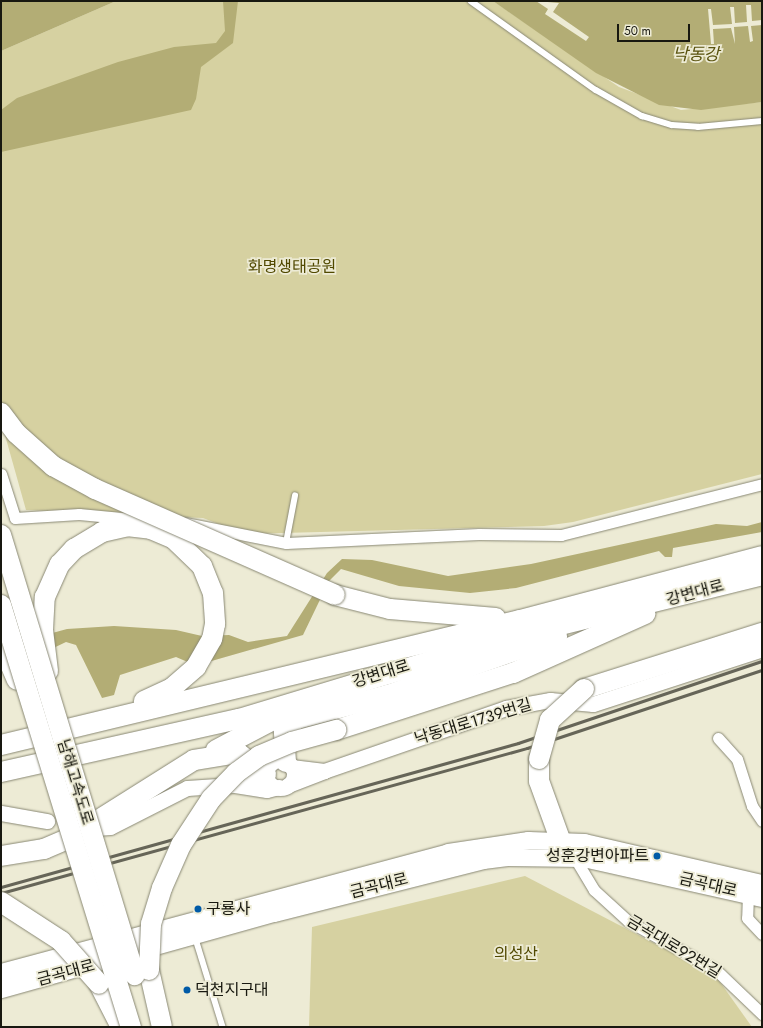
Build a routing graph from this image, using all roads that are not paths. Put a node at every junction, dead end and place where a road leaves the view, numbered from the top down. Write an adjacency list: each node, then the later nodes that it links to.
1 (471, 1): 2 (lane)
2 (762, 121)
3 (1, 413): 14 (highway, bridge)
4 (1, 474): 8 (street)
5 (762, 484): 8 (street)
6 (295, 496): 8 (lane)
7 (1, 535): 19 (highway, 남해고속도로, bridge)
8 (286, 543)
9 (762, 556): 14 (highway, 강변대로)
10 (762, 575): 11 (highway, 강변대로)
11 (672, 600): 13 (highway, 강변대로); 43 (highway, bridge)
12 (1, 605): 21 (highway, 남해고속도로, bridge)
13 (589, 619): 18 (highway, 강변대로); 26 (highway)
14 (520, 620): 20 (highway, 강변대로)
15 (762, 633): 34 (highway, bridge)
16 (1, 643): 21 (highway, bridge)
17 (762, 650): 27 (street, 낙동대로1739번길)
18 (335, 688): 25 (highway); 28 (highway, 강변대로)
19 (54, 715): 20 (highway, bridge); 43 (highway, 남해고속도로, bridge)
20 (103, 719): 21 (highway, 강변대로)
21 (32, 732): 22 (highway); 24 (highway, 강변대로); 47 (highway, 남해고속도로, bridge)
22 (1, 737)
23 (718, 738): 32 (street)
24 (1, 745)
25 (194, 760): 29 (highway); 35 (highway)
26 (289, 764): 27 (street); 29 (street); 29 (street)
27 (324, 771): 29 (street, 낙동대로1739번길)
28 (1, 772)
29 (275, 780): 33 (street, 낙동대로1739번길)
30 (1, 813): 31 (street)
31 (47, 821)
32 (762, 821)
33 (96, 828)
34 (560, 839): 36 (street, 금곡대로92번길); 37 (main road, 금곡대로); 40 (main road, 금곡대로)
35 (1, 856)
36 (576, 858): 38 (main road, 금곡대로); 40 (main road, 금곡대로); 45 (street, 금곡대로92번길)
37 (762, 883)
38 (755, 896): 41 (street)
39 (1, 902): 46 (highway, bridge)
40 (194, 929): 42 (main road, 금곡대로); 44 (main road, 금곡대로); 50 (lane)
41 (762, 934)
42 (1, 972)
43 (142, 973): 48 (highway, 남해고속도로); 49 (highway)
44 (1, 989)
45 (762, 1014)
46 (121, 1027)
47 (131, 1027)
48 (151, 1027)
49 (162, 1027)
50 (223, 1027)

